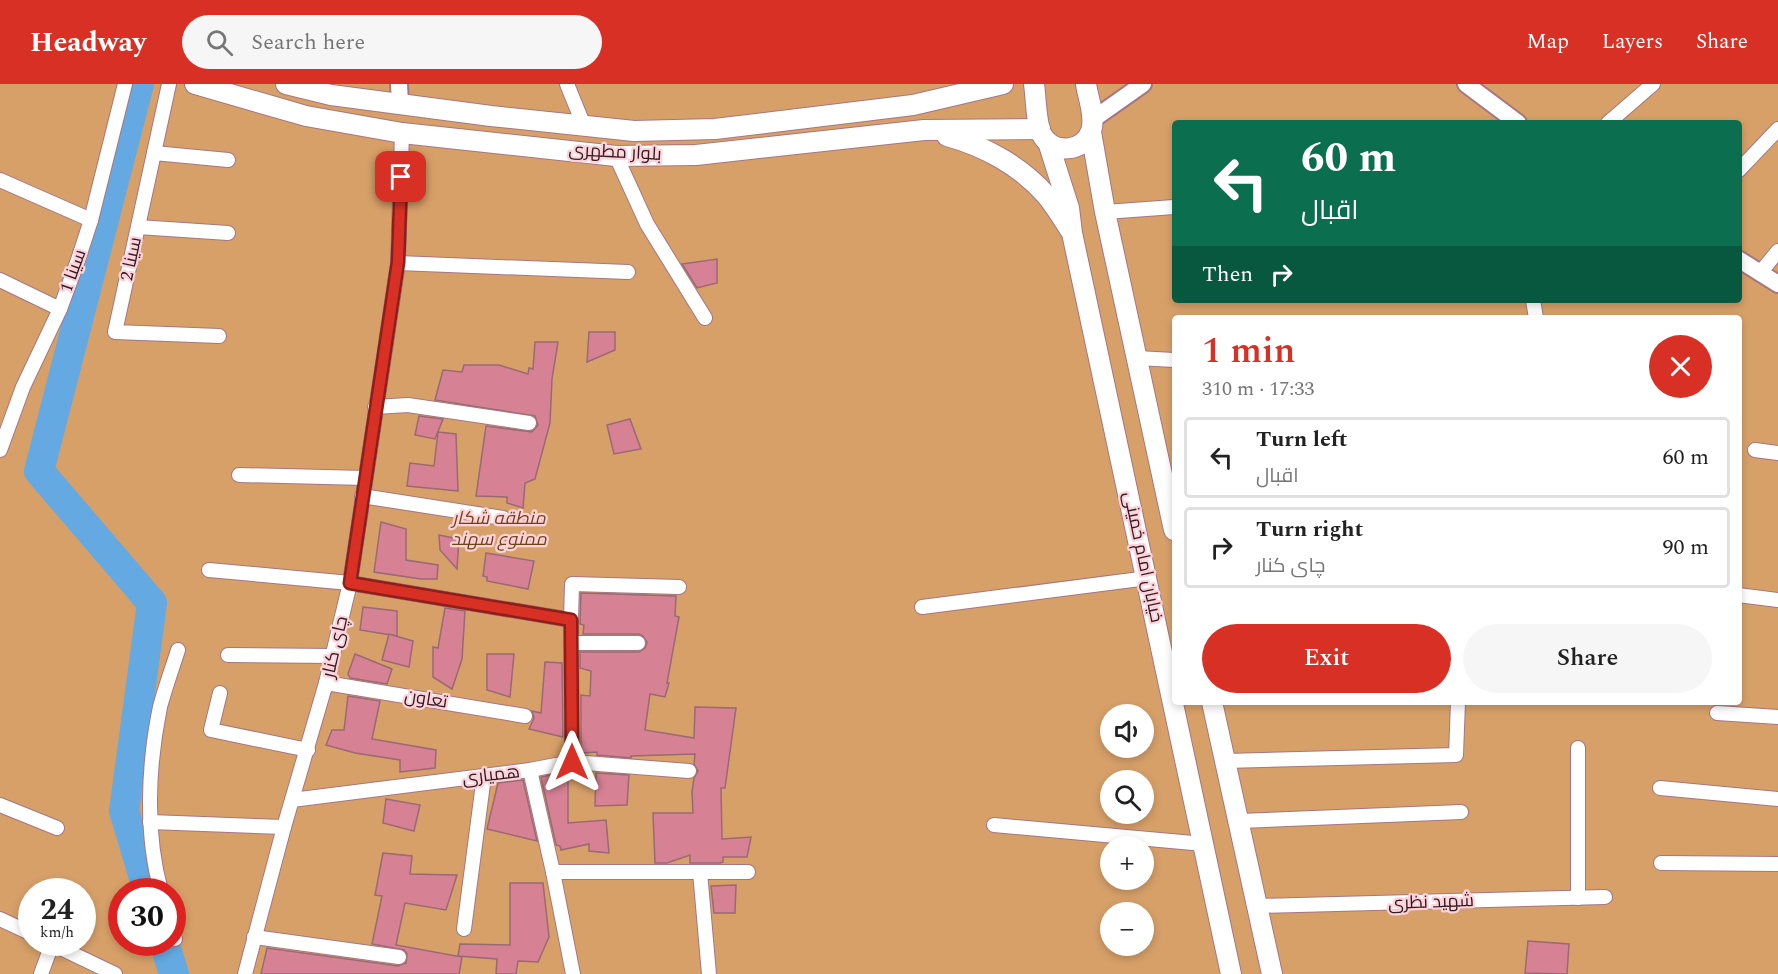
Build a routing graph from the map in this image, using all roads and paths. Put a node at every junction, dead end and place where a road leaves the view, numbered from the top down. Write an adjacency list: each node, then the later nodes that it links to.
1 (125, 84): 28 (street, سینا 1)
2 (169, 84): 21 (street, سینا 2)
3 (195, 84): 19 (main road, بلوار مطهری)
4 (286, 84): 12 (main road, بلوار مطهری)
5 (567, 84): 15 (street)
6 (1003, 84): 15 (main road, بلوار مطهری)
7 (1034, 84): 20 (main road, خیابان امام خمینی)
8 (1086, 84): 16 (main road, خیابان امام خمینی)
9 (1143, 84): 16 (street)
10 (1466, 84): 13 (street)
11 (1653, 84): 14 (street)
12 (400, 94): 15 (main road, بلوار مطهری); 19 (main road)
13 (1511, 120)
14 (1611, 120)
15 (584, 126)
16 (1092, 126): 20 (main road, بلوار مطهری); 27 (main road, خیابان امام خمینی)
17 (1778, 129): 24 (street)
18 (924, 130): 20 (main road, بلوار مطهری); 22 (main road, بلوار مطهری); 31 (main road)
19 (402, 133): 22 (main road, بلوار مطهری); 33 (street, چای کنار)
20 (1044, 135): 31 (main road, خیابان امام خمینی)
21 (154, 153): 23 (street); 29 (street, سینا 2)
22 (616, 156): 40 (street)
23 (228, 160)
24 (1742, 167)
25 (0, 180): 28 (street)
26 (1172, 207): 27 (street)
27 (1105, 212): 42 (main road, خیابان امام خمینی)
28 (91, 220): 39 (street, سینا 1)
29 (138, 227): 30 (street); 41 (street, سینا 2)
30 (228, 233)
31 (1072, 233): 55 (main road, خیابان امام خمینی)
32 (1778, 251): 36 (street)
33 (398, 262): 35 (street); 44 (street, چای کنار)
34 (1742, 262): 36 (street)
35 (628, 272)
36 (1760, 273): 38 (street)
37 (0, 280): 39 (street)
38 (1778, 284)
39 (60, 309): 46 (street, سینا 1)
40 (705, 318)
41 (219, 336)
42 (1137, 358): 43 (street); 53 (main road, خیابان امام خمینی)
43 (1172, 360)
44 (375, 407): 45 (street); 50 (street, چای کنار)
45 (529, 423)
46 (0, 450)
47 (1755, 450): 48 (street)
48 (1778, 453)
49 (238, 475): 50 (street)
50 (364, 478): 51 (street, چای کنار)
51 (362, 496): 52 (street); 56 (street, چای کنار)
52 (503, 518)
53 (1172, 521)
54 (209, 570): 56 (street)
55 (1148, 578): 60 (street); 68 (main road, خیابان امام خمینی)
56 (350, 583): 61 (street); 66 (street, چای کنار)
57 (679, 587): 61 (street)
58 (1742, 596): 59 (street)
59 (1778, 600)
60 (922, 607)
61 (571, 620): 62 (street)
62 (571, 643): 63 (street); 79 (street)
63 (638, 643)
64 (178, 650): 89 (street)
65 (228, 655): 66 (street)
66 (333, 656): 67 (street, چای کنار)
67 (326, 683): 74 (street, تعاون); 77 (street, چای کنار)
68 (1172, 692)
69 (220, 693): 77 (street)
70 (1175, 705): 93 (main road, خیابان امام خمینی)
71 (1213, 705): 78 (main road)
72 (1458, 705): 78 (street)
73 (1717, 713): 75 (street)
74 (525, 716)
75 (1778, 717)
76 (1578, 748): 101 (street)
77 (308, 750): 85 (street, چای کنار)
78 (1226, 761): 88 (main road)
79 (572, 762): 80 (street, همیاری); 81 (street, همیاری)
80 (530, 770): 82 (street, همیاری); 96 (street)
81 (689, 771)
82 (484, 776): 85 (street, همیاری); 105 (street)
83 (1660, 788): 84 (street)
84 (1778, 799)
85 (292, 800): 91 (street, چای کنار)
86 (0, 805): 92 (street)
87 (1461, 812): 88 (street)
88 (1239, 821): 102 (main road)
89 (150, 822): 91 (street); 99 (street)
90 (994, 825): 93 (street)
91 (284, 827): 106 (street, چای کنار)
92 (57, 828)
93 (1204, 844): 115 (main road, خیابان امام خمینی)
94 (1661, 863): 95 (street)
95 (1778, 864)
96 (553, 872): 97 (street); 113 (street)
97 (700, 872): 98 (street); 114 (street)
98 (748, 872)
99 (159, 878)
100 (1605, 897): 101 (street, شهید نظری)
101 (1578, 898): 102 (street, شهید نظری)
102 (1257, 906): 116 (main road)
103 (0, 919): 104 (street)
104 (18, 927)
105 (464, 929)
106 (254, 936): 109 (street); 112 (street, چای کنار)
107 (46, 956): 110 (street)
108 (77, 956): 111 (street)
109 (399, 957)
110 (40, 974)
111 (115, 974)
112 (245, 974)
113 (573, 974)
114 (709, 974)
115 (1231, 974)
116 (1272, 974)

